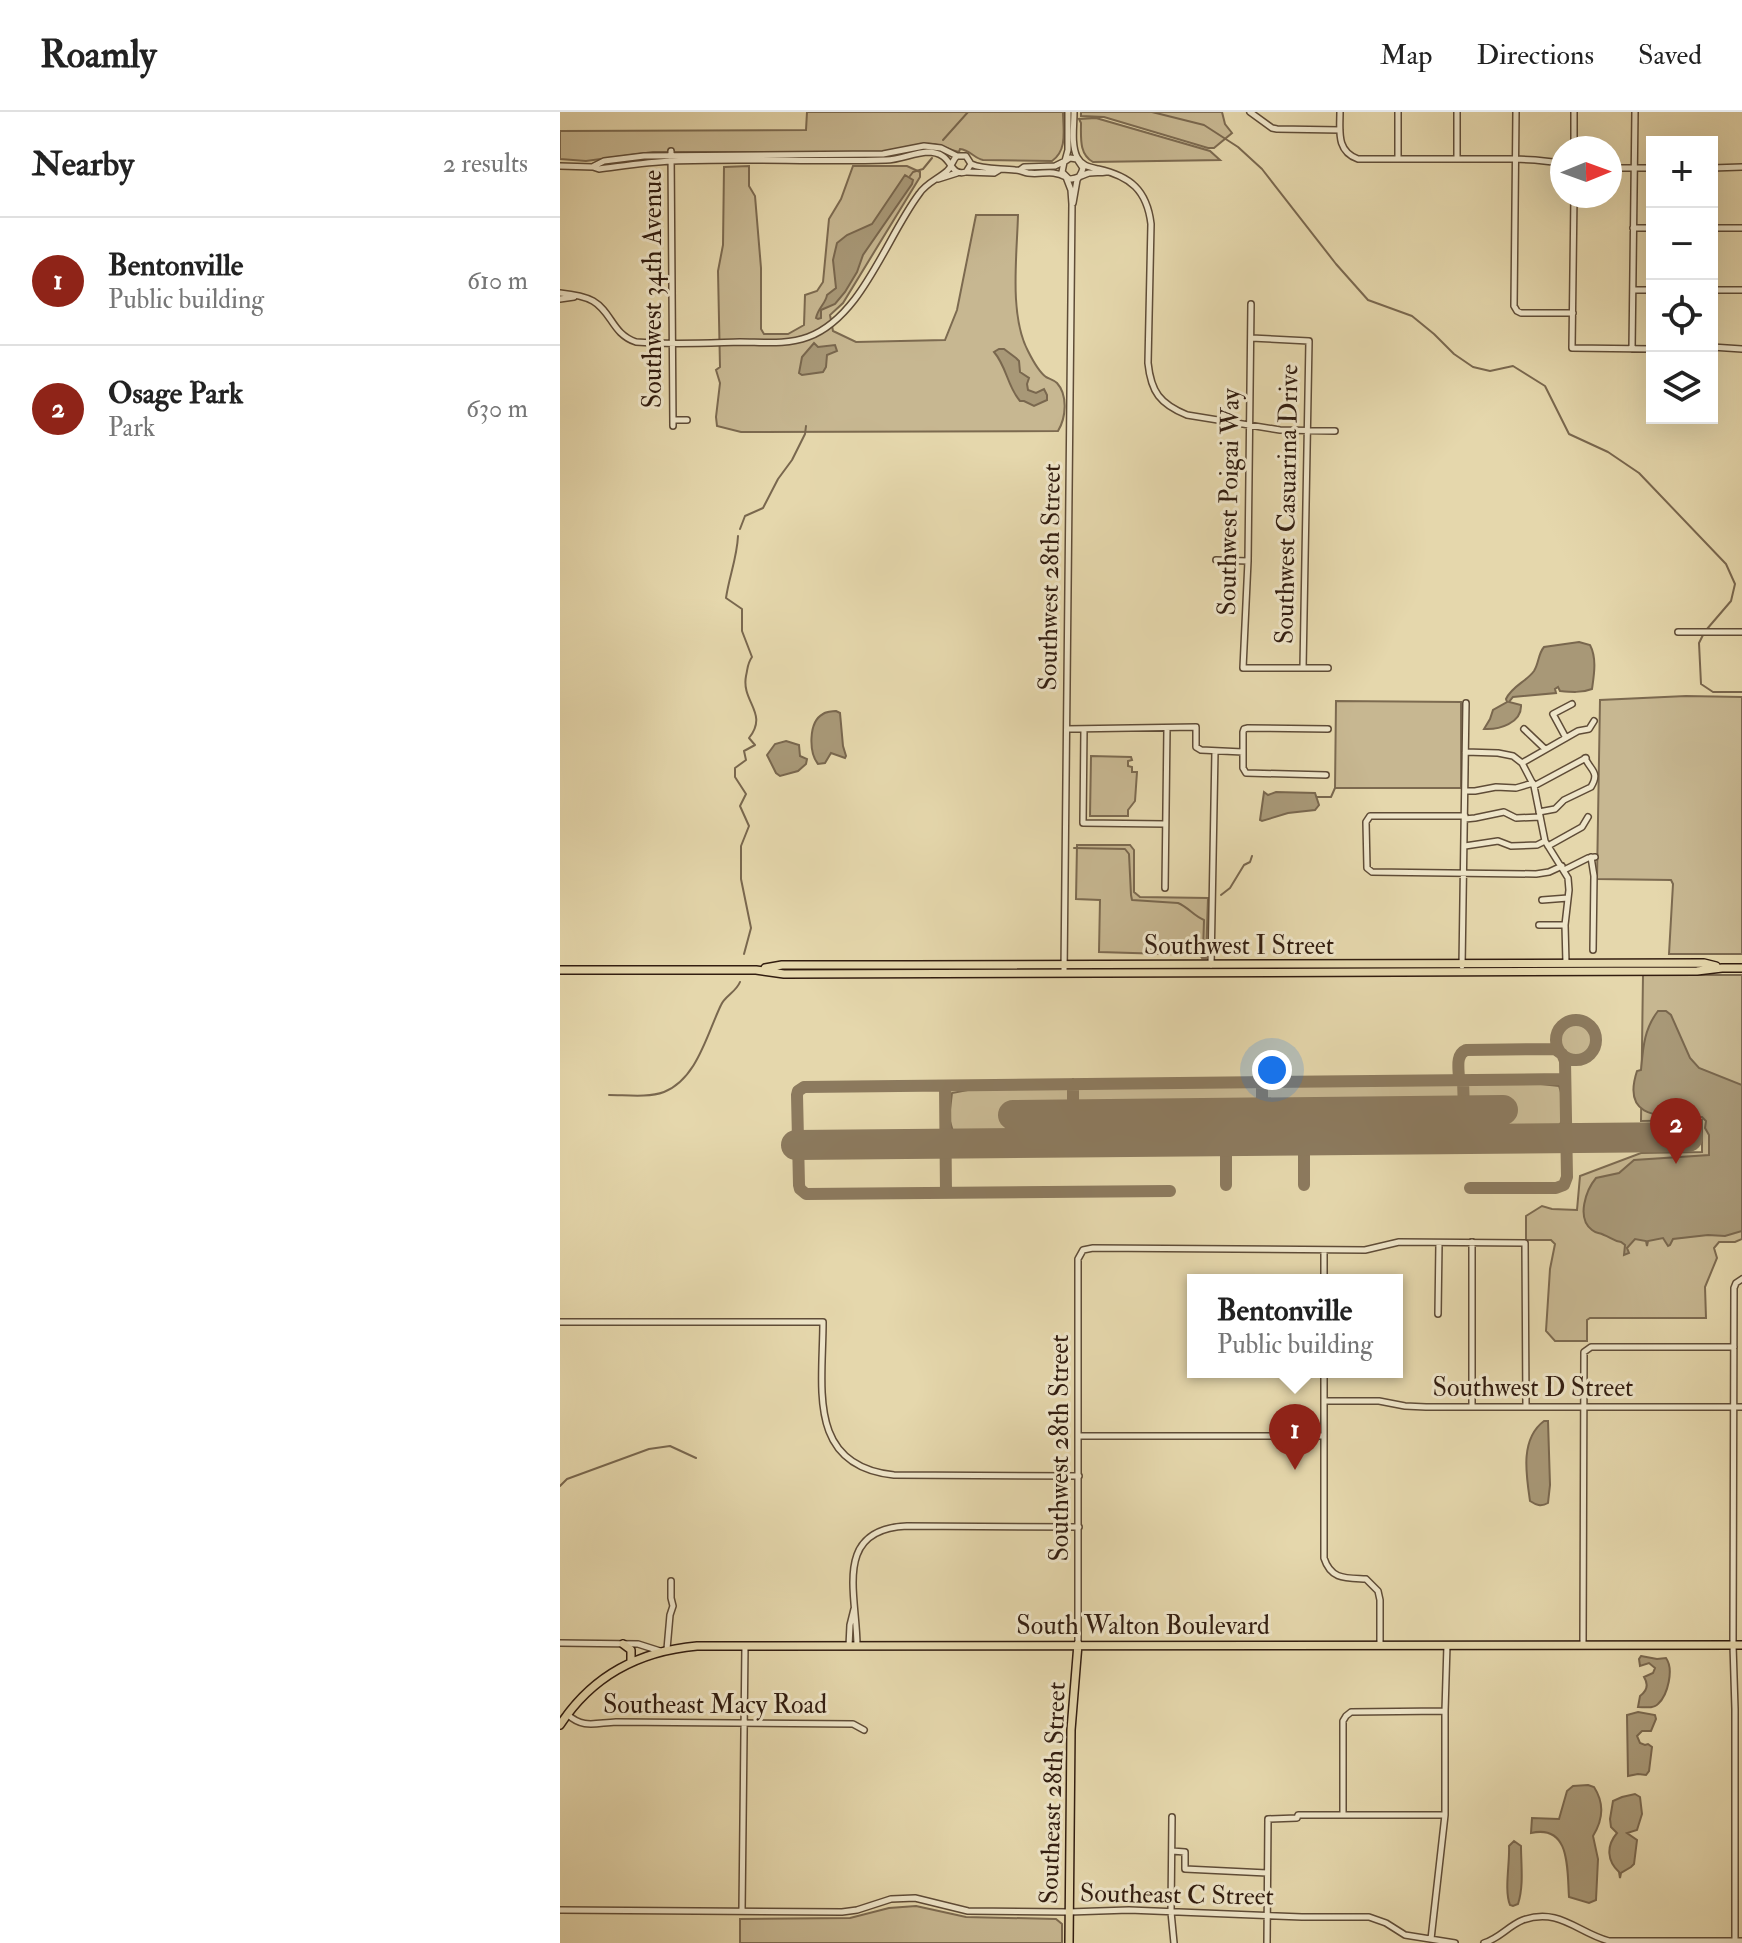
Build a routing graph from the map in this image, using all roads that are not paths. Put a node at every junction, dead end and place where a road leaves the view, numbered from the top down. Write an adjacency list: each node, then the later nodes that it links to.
1 (1068, 112): 17 (street)
2 (1074, 112): 18 (street)
3 (1250, 112): 10 (street)
4 (1340, 112): 10 (street)
5 (1398, 112): 14 (street)
6 (1457, 112): 15 (street)
7 (1516, 112): 16 (street)
8 (1574, 112): 11 (street)
9 (1635, 112): 25 (street)
10 (1340, 130): 14 (street)
11 (1574, 136)
12 (671, 156): 13 (street); 20 (street); 22 (street); 50 (street, Southwest 34th Avenue)
13 (957, 156): 20 (street); 21 (street)
14 (1398, 158): 15 (street)
15 (1457, 159): 16 (street)
16 (1515, 159): 19 (street); 48 (street)
17 (1065, 161): 18 (street); 29 (street); 33 (street)
18 (1080, 161): 30 (street); 34 (street)
19 (1550, 162)
20 (952, 164): 32 (street); 35 (street)
21 (971, 164): 28 (street); 31 (street)
22 (560, 166)
23 (1742, 167): 27 (street)
24 (1622, 168): 25 (street)
25 (1634, 168): 26 (street); 38 (street)
26 (1646, 168)
27 (1718, 168)
28 (999, 170): 29 (street); 31 (street)
29 (1020, 170): 33 (street)
30 (1106, 171): 34 (street); 56 (street)
31 (966, 172): 32 (street)
32 (957, 173): 35 (street)
33 (1066, 177): 34 (street); 36 (street, Southwest 28th Street)
34 (1079, 177): 36 (street, Southwest 28th Street)
35 (933, 180): 50 (street)
36 (1072, 204): 69 (street, Southwest 28th Street)
37 (1574, 208): 48 (street)
38 (1633, 228): 39 (street); 42 (street)
39 (1646, 228)
40 (1718, 228): 41 (street)
41 (1742, 228)
42 (1633, 290): 43 (street); 51 (street)
43 (1646, 290)
44 (1718, 290): 45 (street)
45 (1742, 290)
46 (560, 296): 50 (street)
47 (1251, 304): 49 (street, Southwest Poigai Way)
48 (1573, 313): 51 (street)
49 (1251, 338): 56 (street, Southwest Poigai Way); 57 (street, Southwest Casuarina Drive)
50 (672, 343): 55 (street, Southwest 34th Avenue)
51 (1632, 349): 52 (street)
52 (1646, 349)
53 (1718, 349): 54 (street)
54 (1742, 349)
55 (687, 420)
56 (1250, 426): 57 (street); 60 (street, Southwest Poigai Way)
57 (1307, 431): 58 (street); 63 (street, Southwest Casuarina Drive)
58 (1335, 431)
59 (1216, 560): 60 (street)
60 (1248, 561): 63 (street, Southwest Poigai Way)
61 (1678, 632): 62 (street)
62 (1742, 632)
63 (1303, 668): 64 (street)
64 (1328, 668)
65 (1466, 703): 77 (street)
66 (1572, 704): 73 (street)
67 (1594, 721): 73 (street)
68 (1167, 728): 70 (street); 75 (street); 85 (street)
69 (1067, 729): 70 (street); 99 (street, Southwest 28th Street)
70 (1084, 729): 85 (street)
71 (1328, 729): 76 (street)
72 (1524, 729): 74 (street)
73 (1566, 738): 74 (street)
74 (1545, 749): 78 (street)
75 (1215, 751): 76 (street); 96 (street)
76 (1243, 752): 79 (street)
77 (1465, 752): 78 (street); 81 (street)
78 (1522, 763): 80 (street)
79 (1326, 775)
80 (1533, 784): 81 (street); 82 (street); 82 (street)
81 (1465, 791): 83 (street)
82 (1540, 814): 83 (street); 86 (street)
83 (1465, 817): 87 (street); 89 (street)
84 (1588, 817): 86 (street)
85 (1165, 824): 90 (street)
86 (1546, 844): 87 (street); 88 (street)
87 (1465, 846): 89 (street)
88 (1563, 868): 89 (street); 91 (street); 95 (street)
89 (1464, 873): 100 (street)
90 (1165, 888)
91 (1568, 898): 92 (street); 94 (street)
92 (1542, 900)
93 (1539, 925): 94 (street)
94 (1565, 925): 97 (street)
95 (1593, 950)
96 (1211, 965): 99 (main road, Southwest I Street); 100 (main road, Southwest I Street)
97 (1566, 968): 98 (main road, Southwest I Street); 100 (main road, Southwest I Street)
98 (1742, 968)
99 (1064, 969): 100 (main road, Southwest I Street); 101 (main road, Southwest I Street)
100 (1462, 969)
101 (560, 970)
102 (1472, 1242): 103 (street); 112 (street); 113 (street)
103 (1439, 1243): 104 (street); 107 (street)
104 (1324, 1250): 105 (street); 117 (street, Southwest 28th Street)
105 (1324, 1274)
106 (1739, 1281): 109 (street)
107 (1438, 1314)
108 (560, 1322): 119 (street)
109 (1734, 1347): 114 (street); 115 (street)
110 (1324, 1378): 111 (street)
111 (1325, 1401): 112 (street, Southwest D Street); 118 (street)
112 (1472, 1406): 113 (street, Southwest D Street)
113 (1526, 1406): 114 (street, Southwest D Street)
114 (1585, 1407): 115 (street, Southwest D Street); 129 (street)
115 (1733, 1407): 116 (street, Southwest D Street); 122 (street)
116 (1742, 1407)
117 (1079, 1436): 118 (street); 119 (street, Southwest 28th Street)
118 (1324, 1436): 127 (street)
119 (1079, 1476): 120 (street, Southwest 28th Street)
120 (1079, 1527): 126 (street, Southwest 28th Street); 133 (street)
121 (671, 1581): 134 (street)
122 (1733, 1601): 123 (street); 130 (street)
123 (1742, 1601)
124 (560, 1643): 125 (street)
125 (623, 1644): 134 (street); 135 (main road)
126 (1078, 1644): 127 (main road, South Walton Boulevard); 133 (main road, South Walton Boulevard); 151 (main road, Southeast 28th Street)
127 (1380, 1645): 128 (main road, South Walton Boulevard)
128 (1447, 1645): 129 (main road, South Walton Boulevard); 136 (street)
129 (1583, 1645): 130 (main road, South Walton Boulevard)
130 (1733, 1645): 131 (main road, South Walton Boulevard); 141 (street)
131 (1742, 1645)
132 (745, 1646): 133 (main road, South Walton Boulevard); 134 (main road, South Walton Boulevard); 138 (street)
133 (853, 1646)
134 (664, 1650): 135 (main road, South Walton Boulevard)
135 (631, 1661): 137 (main road, South Walton Boulevard)
136 (1445, 1711): 143 (street); 144 (street)
137 (563, 1712): 138 (street, Southeast Macy Road); 139 (main road, South Walton Boulevard)
138 (744, 1723): 140 (street, Southeast Macy Road); 150 (street)
139 (560, 1725)
140 (864, 1730)
141 (1734, 1804): 142 (street); 148 (street)
142 (1742, 1804)
143 (1343, 1815): 144 (street); 147 (street)
144 (1445, 1815): 154 (street)
145 (1172, 1817): 146 (street)
146 (1172, 1851): 147 (street); 152 (street)
147 (1267, 1873): 153 (street)
148 (1738, 1893): 155 (street)
149 (560, 1910): 150 (street, Southeast C Street)
150 (742, 1911): 151 (street, Southeast C Street)
151 (1069, 1912): 152 (street, Southeast C Street); 156 (main road, Southeast 28th Street)
152 (1171, 1912): 153 (street, Southeast C Street); 157 (street)
153 (1267, 1916): 154 (street, Southeast C Street); 158 (street)
154 (1431, 1941): 159 (street, Southeast C Street)
155 (1738, 1941): 160 (street)
156 (1069, 1943)
157 (1174, 1943)
158 (1267, 1943)
159 (1455, 1943)
160 (1484, 1943)

